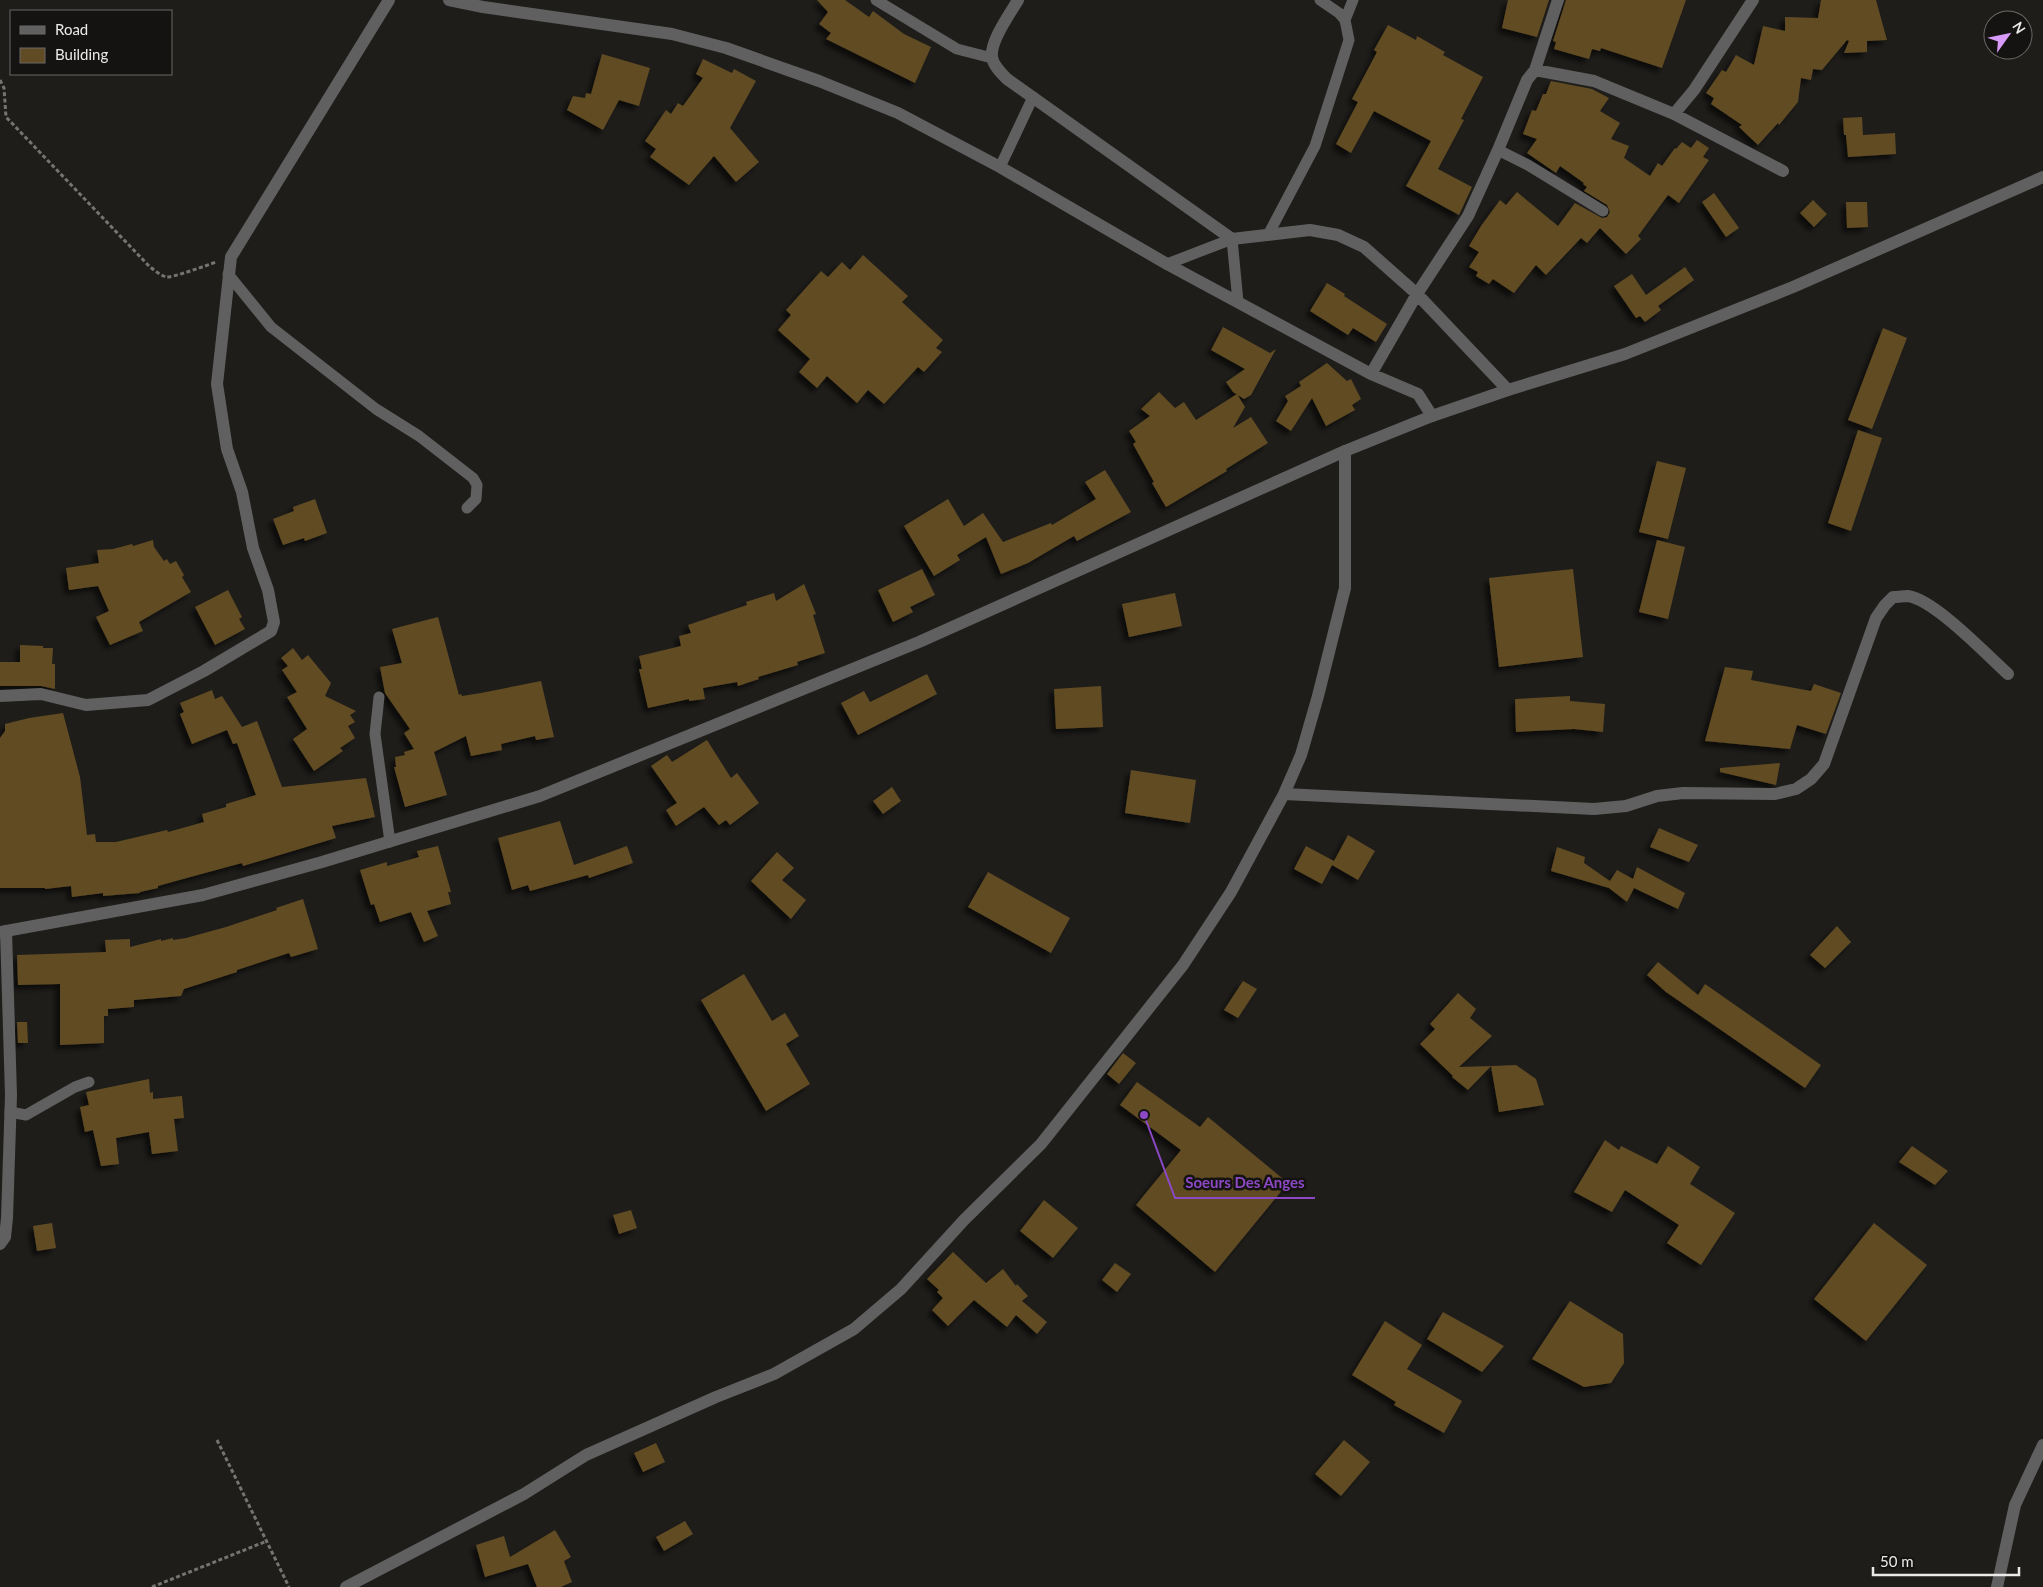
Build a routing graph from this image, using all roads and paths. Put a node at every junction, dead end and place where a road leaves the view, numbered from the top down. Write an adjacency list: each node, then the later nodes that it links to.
1 (390, 0): 22 (street)
2 (449, 0): 16 (street)
3 (876, 0): 10 (lane)
4 (1018, 0): 10 (street)
5 (1320, 0): 9 (lane)
6 (1353, 0): 9 (lane)
7 (1558, 0): 11 (street)
8 (1753, 0): 14 (street)
9 (1345, 20): 20 (lane)
10 (992, 58): 13 (street)
11 (1535, 70): 14 (street); 15 (street)
12 (0, 80): 22 (path)
13 (1033, 98): 16 (lane); 21 (street)
14 (1674, 114): 17 (street)
15 (1498, 150): 19 (lane); 25 (street)
16 (1000, 167): 23 (street)
17 (1783, 171)
18 (2043, 177): 28 (street)
19 (1602, 211)
20 (1268, 235): 21 (street); 25 (street)
21 (1232, 239): 23 (lane); 26 (lane)
22 (231, 257): 24 (street)
23 (1167, 264): 26 (street)
24 (228, 274): 31 (lane); 33 (street)
25 (1417, 294): 27 (street); 28 (street)
26 (1238, 302): 27 (street)
27 (1371, 374): 29 (street)
28 (1508, 390): 29 (street)
29 (1432, 416): 30 (street)
30 (1345, 451): 35 (street); 36 (street)
31 (467, 508)
32 (2008, 674): 35 (street)
33 (0, 696)
34 (379, 697): 36 (lane)
35 (1284, 794): 46 (street)
36 (390, 842): 37 (street)
37 (3, 932): 39 (street)
38 (90, 1082): 39 (lane)
39 (10, 1112): 40 (street)
40 (0, 1244)
41 (217, 1440): 43 (path)
42 (2043, 1446): 47 (street)
43 (267, 1541): 44 (path); 45 (path)
44 (152, 1587)
45 (289, 1587)
46 (346, 1587)
47 (1997, 1587)

